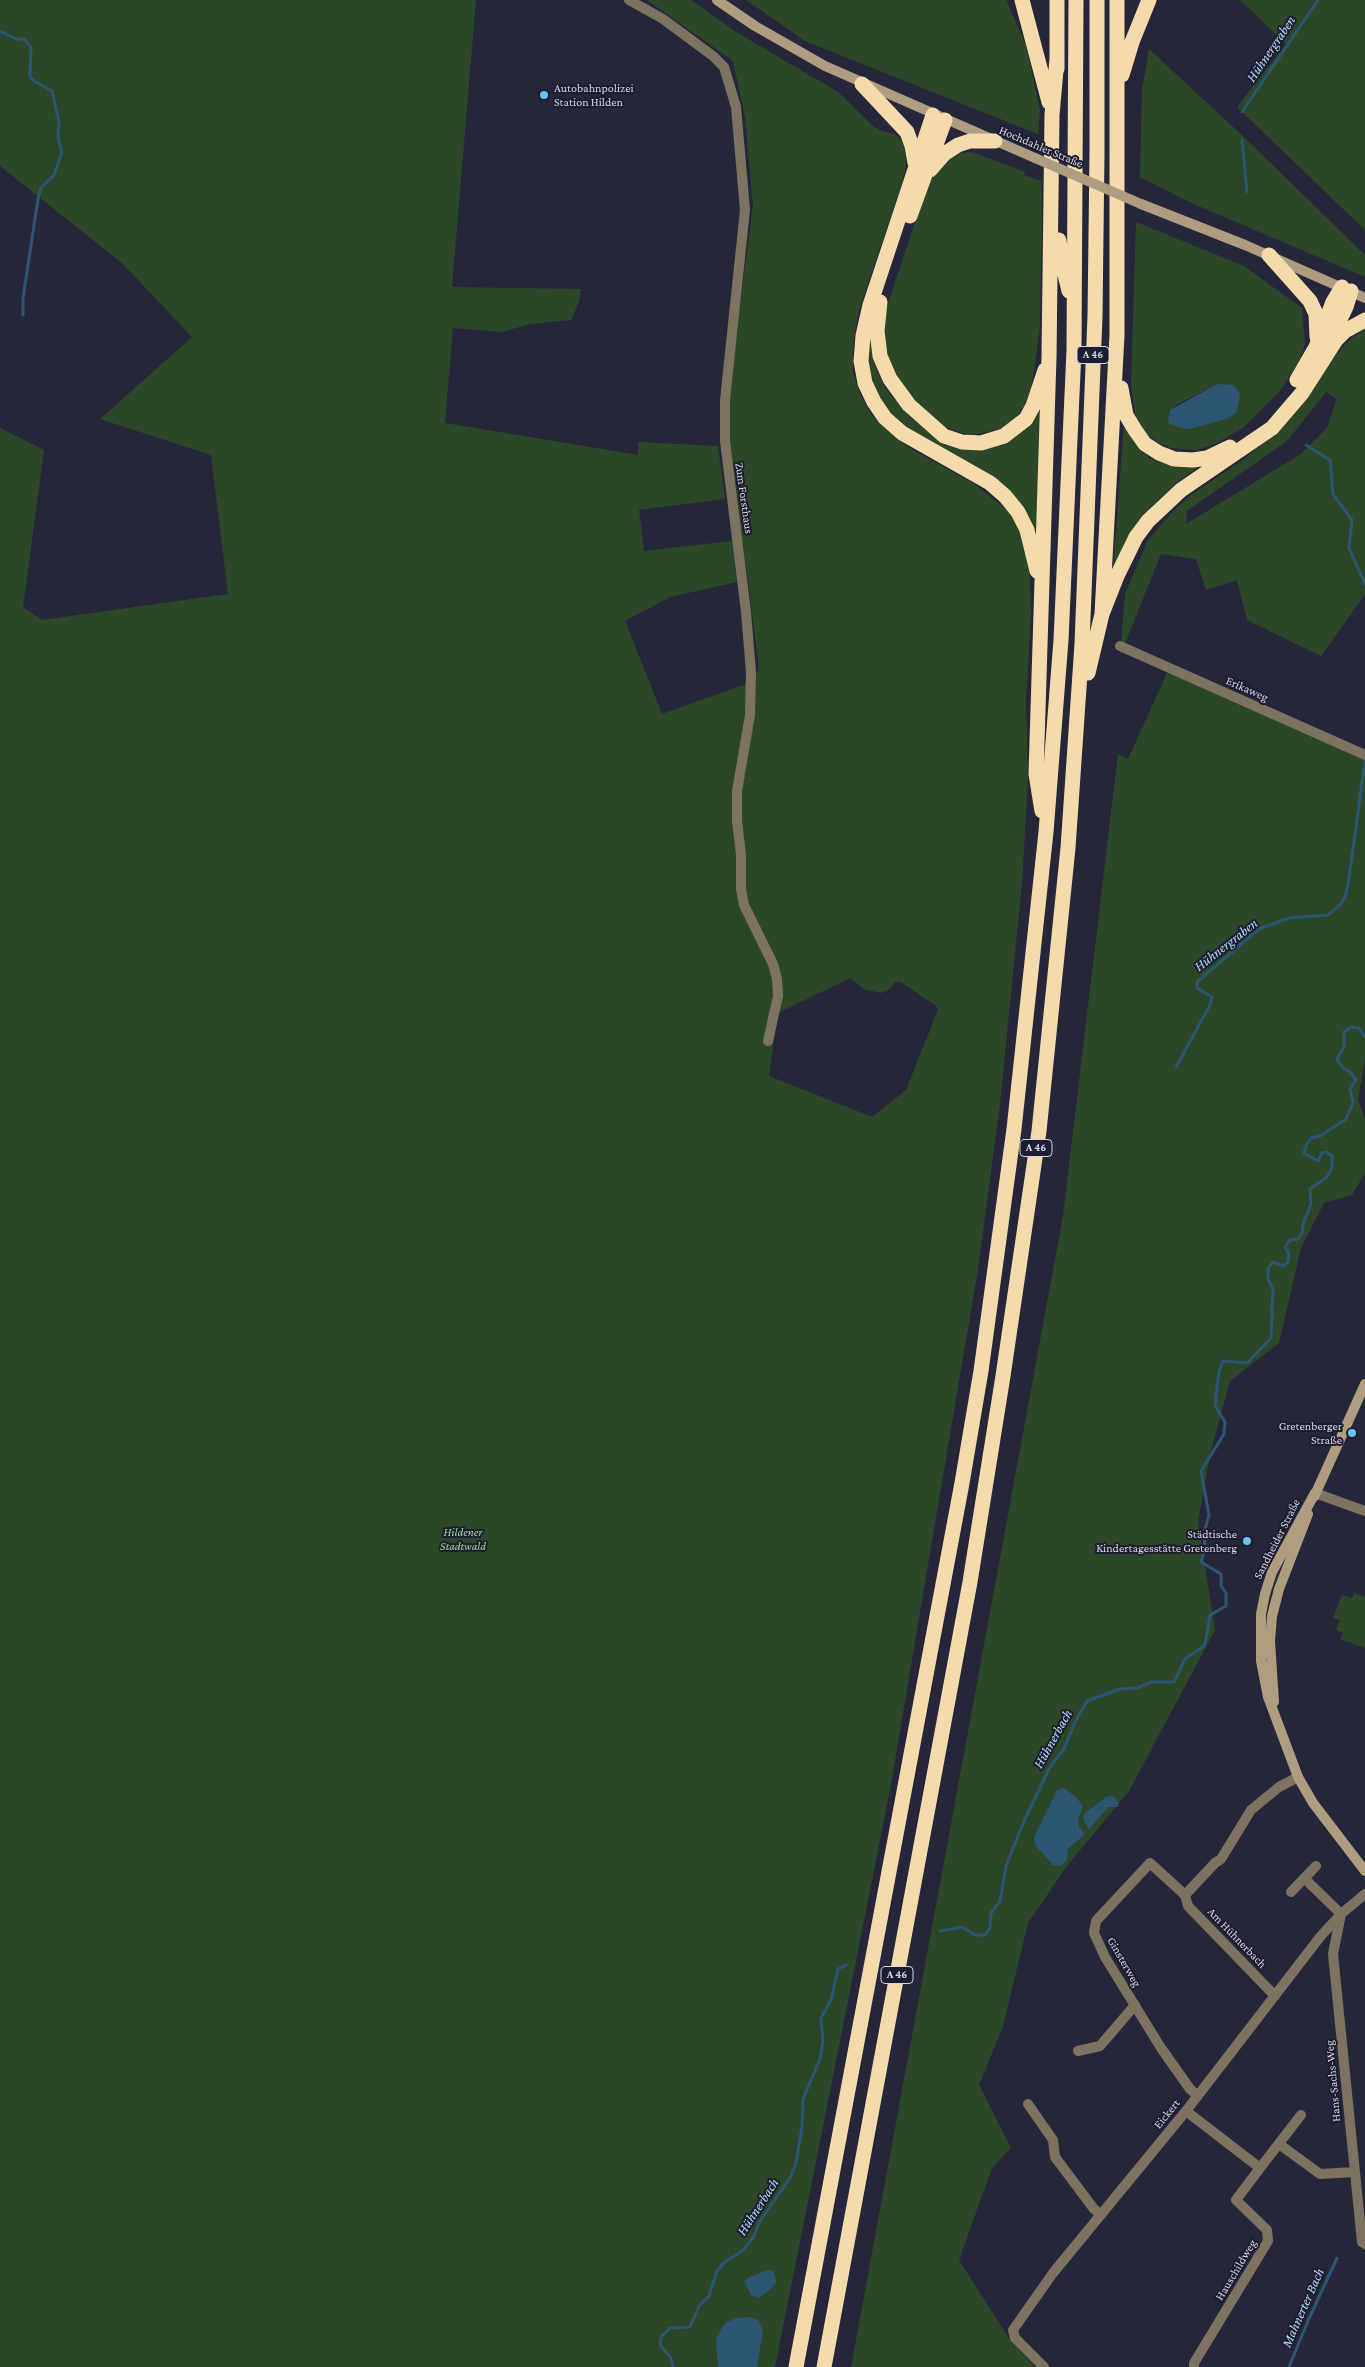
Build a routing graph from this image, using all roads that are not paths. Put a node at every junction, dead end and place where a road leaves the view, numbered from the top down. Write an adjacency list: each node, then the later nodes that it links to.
1 (629, 0): 30 (street, Zum Forsthaus)
2 (717, 0): 10 (main road, Hochdahler Straße)
3 (1022, 0): 12 (highway)
4 (1057, 0): 9 (highway)
5 (1076, 0): 18 (highway, A 46)
6 (1097, 0): 27 (highway, A 46)
7 (1117, 0): 11 (highway)
8 (1149, 0): 11 (highway)
9 (1057, 59): 12 (highway); 18 (highway)
10 (862, 84): 13 (main road, Hochdahler Straße); 15 (highway)
11 (1117, 91): 22 (highway)
12 (1052, 115): 21 (highway)
13 (939, 118): 14 (main road, Hochdahler Straße); 15 (highway)
14 (995, 141): 15 (highway); 16 (main road, Hochdahler Straße, bridge)
15 (919, 172): 21 (highway); 24 (highway)
16 (1269, 255): 17 (main road, Hochdahler Straße); 20 (highway)
17 (1353, 292): 20 (highway); 23 (highway)
18 (1074, 309): 29 (highway, A 46)
19 (1365, 320): 23 (highway)
20 (1316, 347): 22 (highway)
21 (1049, 357): 24 (highway)
22 (1116, 363): 25 (highway)
23 (1318, 366): 25 (highway)
24 (1042, 594): 29 (highway)
25 (1102, 614): 27 (highway)
26 (1120, 646): 28 (street, Erikaweg)
27 (1078, 711): 56 (highway, A 46)
28 (1365, 755)
29 (1046, 832): 55 (highway, A 46)
30 (768, 1041)
31 (1365, 1384): 32 (main road, Sandheider Straße)
32 (1315, 1493): 33 (street); 34 (main road, Sandheider Straße)
33 (1365, 1511)
34 (1298, 1777): 37 (main road, Sandheider Straße); 41 (street)
35 (1150, 1863): 41 (street, Am Hühnerbach); 44 (street, Ginsterweg)
36 (1316, 1866): 38 (street)
37 (1365, 1871)
38 (1304, 1878): 39 (street); 42 (street)
39 (1291, 1892)
40 (1365, 1894): 42 (street, Eickert)
41 (1185, 1895): 43 (street, Am Hühnerbach)
42 (1341, 1914): 43 (street, Eickert); 52 (street, Hans-Sachs-Weg)
43 (1275, 1996): 46 (street, Eickert)
44 (1134, 2005): 45 (street, Ginsterweg); 46 (street, Ginsterweg)
45 (1078, 2051)
46 (1198, 2096): 48 (street, Eickert)
47 (1028, 2104): 53 (street)
48 (1186, 2111): 51 (street); 53 (street, Eickert)
49 (1301, 2115): 50 (street, Hauschildweg)
50 (1279, 2144): 51 (street, Hauschildweg); 52 (street)
51 (1260, 2168): 58 (street, Hauschildweg)
52 (1354, 2172): 54 (street, Hans-Sachs-Weg)
53 (1101, 2215): 57 (street, Eickert)
54 (1365, 2244)
55 (796, 2367)
56 (824, 2367)
57 (1044, 2367)
58 (1194, 2367)

